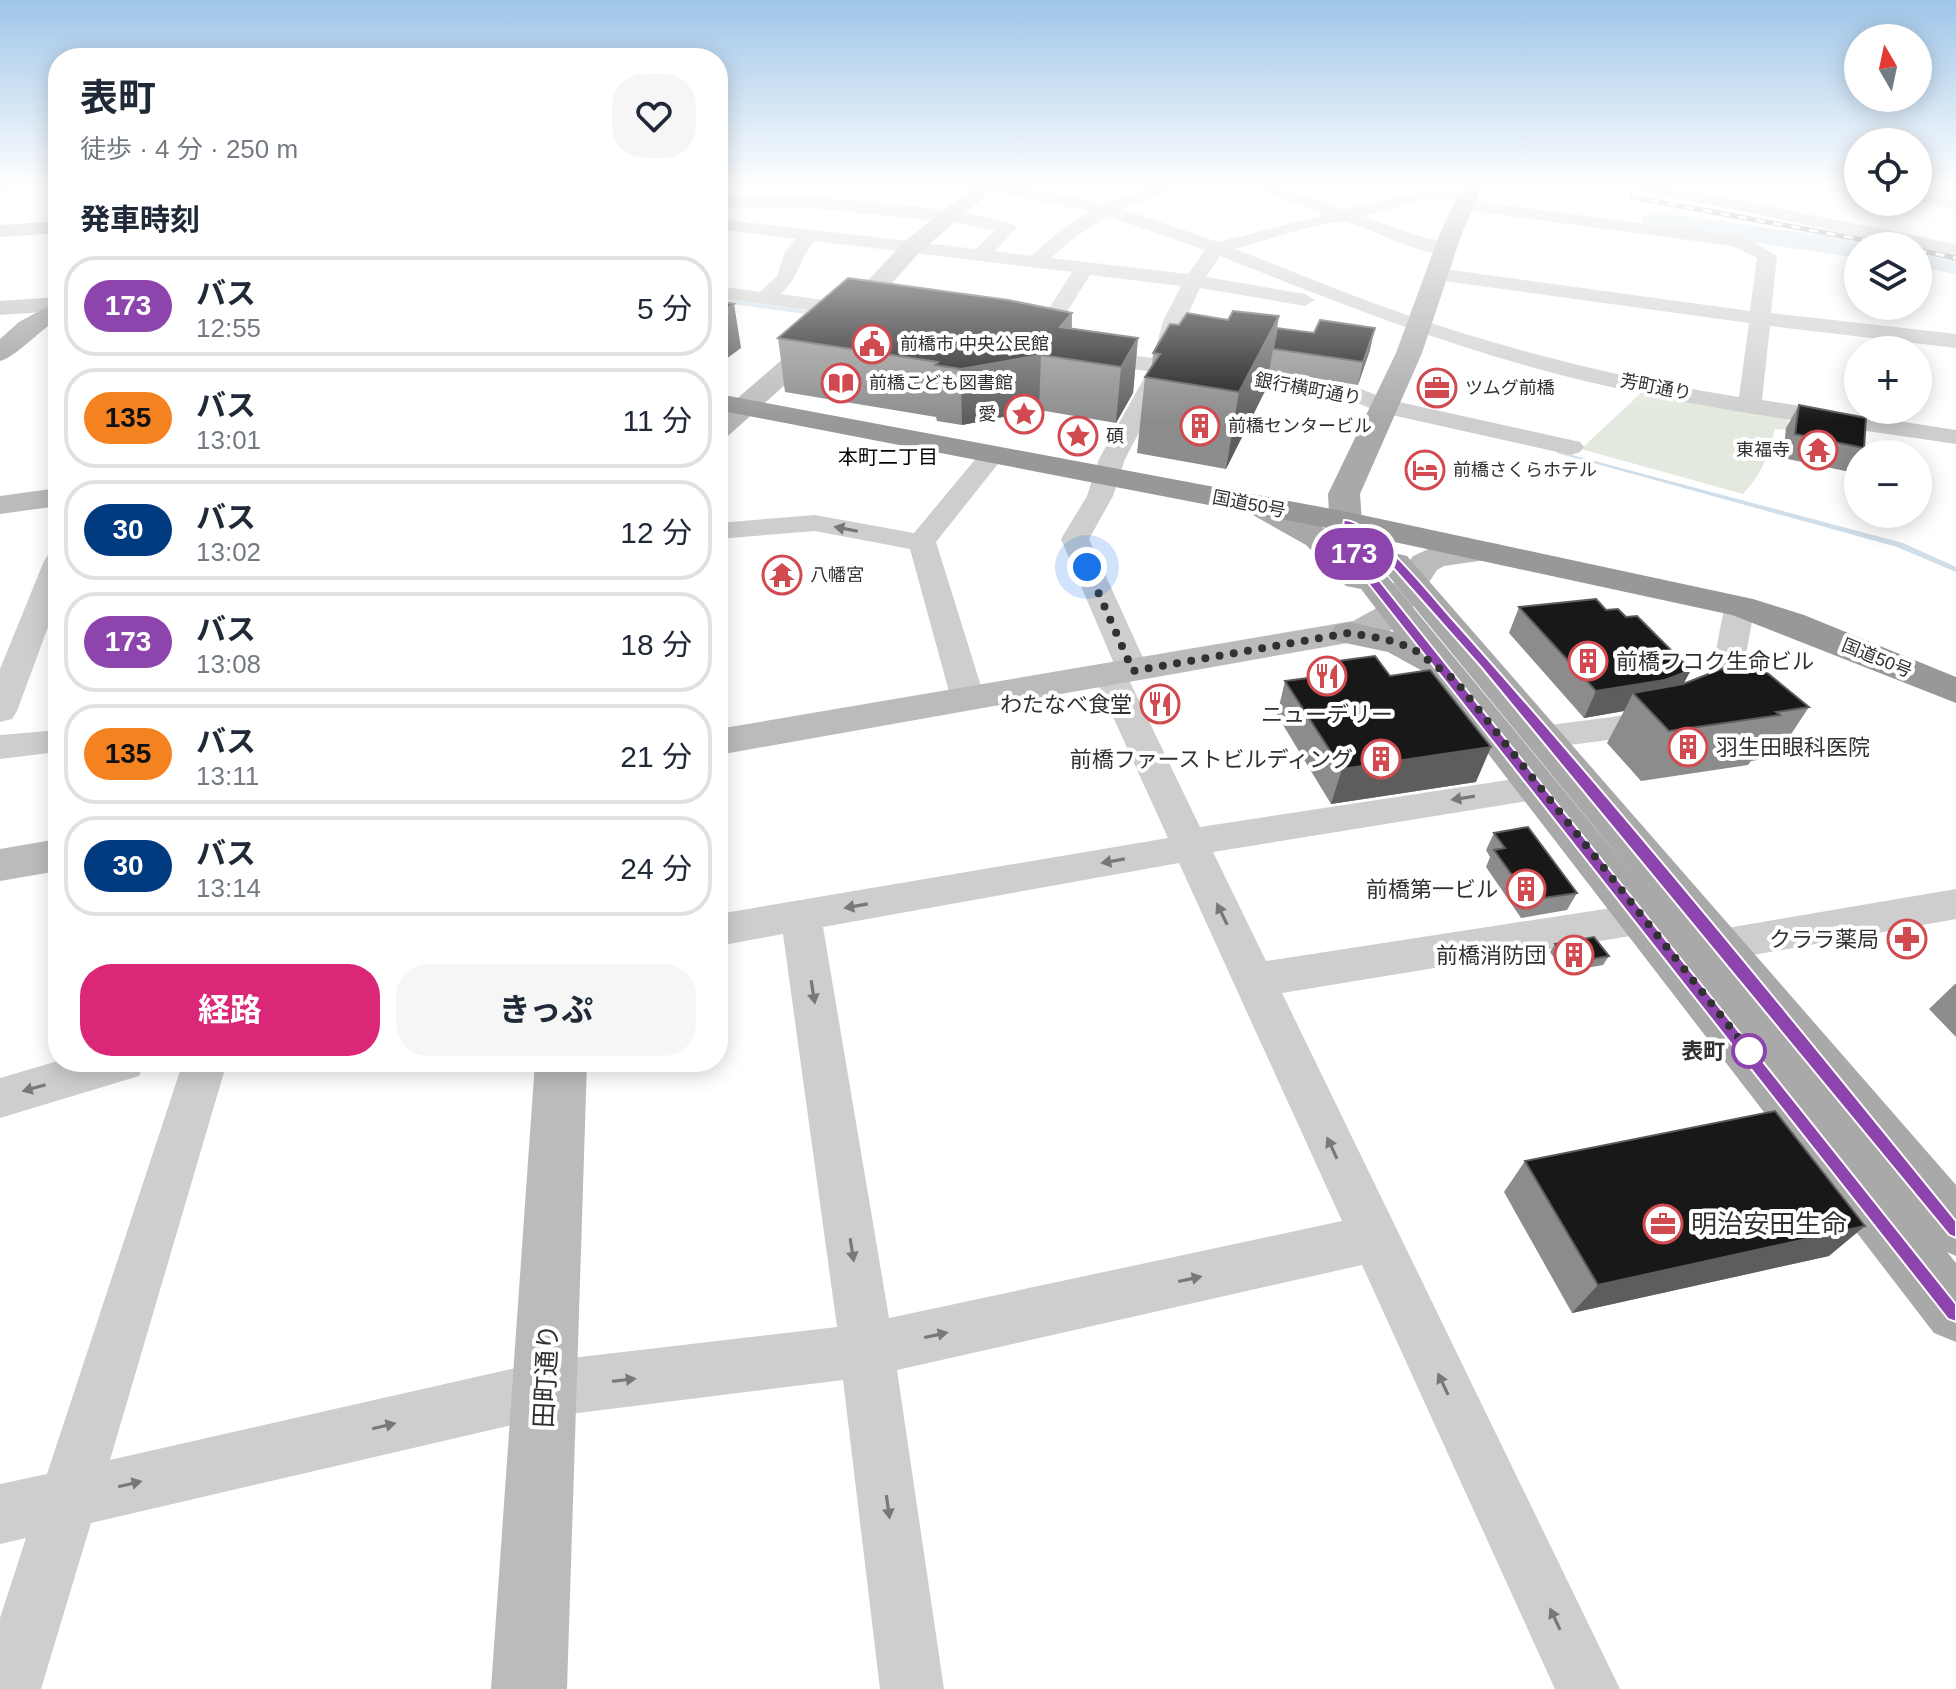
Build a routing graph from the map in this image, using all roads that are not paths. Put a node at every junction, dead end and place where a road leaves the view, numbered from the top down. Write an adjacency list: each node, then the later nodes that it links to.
1 (791, 263): 12 (street)
2 (897, 263): 18 (street)
3 (1052, 263): 8 (street)
4 (1207, 263): 10 (street)
5 (1252, 263): 16 (street)
6 (1441, 263): 9 (main road)
7 (1766, 263): 21 (street)
8 (1085, 267): 10 (street); 24 (street)
9 (1437, 274): 21 (street); 22 (main road)
10 (1193, 281): 16 (street); 27 (street)
11 (728, 293): 12 (street)
12 (765, 298): 18 (street)
13 (0, 299): 14 (street)
14 (48, 304)
15 (48, 306): 17 (street)
16 (1363, 306): 22 (street, 芳町通り)
17 (0, 308)
18 (854, 310): 20 (street); 29 (street)
19 (48, 312): 26 (highway)
20 (882, 314)
21 (1761, 319): 25 (street); 28 (street)
22 (1417, 324): 28 (street, 芳町通り); 30 (main road)
23 (992, 334): 24 (street, 銀行横町通り)
24 (1019, 340): 27 (street, 銀行横町通り)
25 (1956, 341)
26 (0, 353)
27 (1162, 367): 30 (street, 銀行横町通り); 34 (street)
28 (1750, 404): 31 (street, 芳町通り)
29 (732, 405): 33 (highway, 国道50号)
30 (1383, 406): 32 (street, 銀行横町通り); 38 (main road)
31 (1956, 437)
32 (1571, 447)
33 (992, 455): 34 (highway, 国道50号); 40 (street)
34 (1107, 477): 37 (highway, 国道50号); 46 (street)
35 (48, 498): 36 (street)
36 (0, 505)
37 (1262, 507): 38 (highway, 国道50号); 44 (main road)
38 (1348, 522): 41 (highway, 国道50号); 44 (main road)
39 (728, 530): 40 (street, one-way to 39)
40 (922, 541): 48 (street)
41 (1487, 551): 42 (highway, 国道50号); 44 (street)
42 (1741, 606): 47 (highway, 国道50号); 50 (street)
43 (47, 618): 45 (street); 49 (street)
44 (1396, 618): 46 (street); 50 (main road); 54 (main road)
45 (0, 626)
46 (1121, 673): 48 (street); 55 (street)
47 (1956, 691)
48 (968, 699): 51 (street)
49 (0, 711)
50 (1545, 737): 62 (main road)
51 (728, 740)
52 (48, 742): 53 (street)
53 (0, 747)
54 (1540, 787): 55 (street, one-way to 55); 60 (main road)
55 (1189, 848): 59 (street, one-way to 59); 63 (street, one-way to 55)
56 (48, 857): 57 (street)
57 (0, 865)
58 (1956, 904): 62 (street)
59 (801, 915): 61 (street); 71 (street, one-way to 71)
60 (1644, 918): 62 (street); 63 (street); 70 (main road)
61 (728, 928)
62 (1720, 945): 68 (main road)
63 (1255, 980): 69 (street, one-way to 63)
64 (89, 1072): 67 (street, one-way to 67)
65 (202, 1072): 73 (street)
66 (561, 1072): 72 (street, 田町通り)
67 (0, 1098)
68 (1956, 1228)
69 (1374, 1238): 71 (street, one-way to 69); 78 (street, one-way to 69)
70 (1956, 1311)
71 (867, 1350): 72 (street, one-way to 71); 77 (street, one-way to 77)
72 (546, 1389): 73 (street, one-way to 72); 76 (street, 田町通り)
73 (69, 1498): 74 (street); 75 (street)
74 (0, 1514)
75 (9, 1689)
76 (529, 1689)
77 (912, 1689)
78 (1588, 1689)

